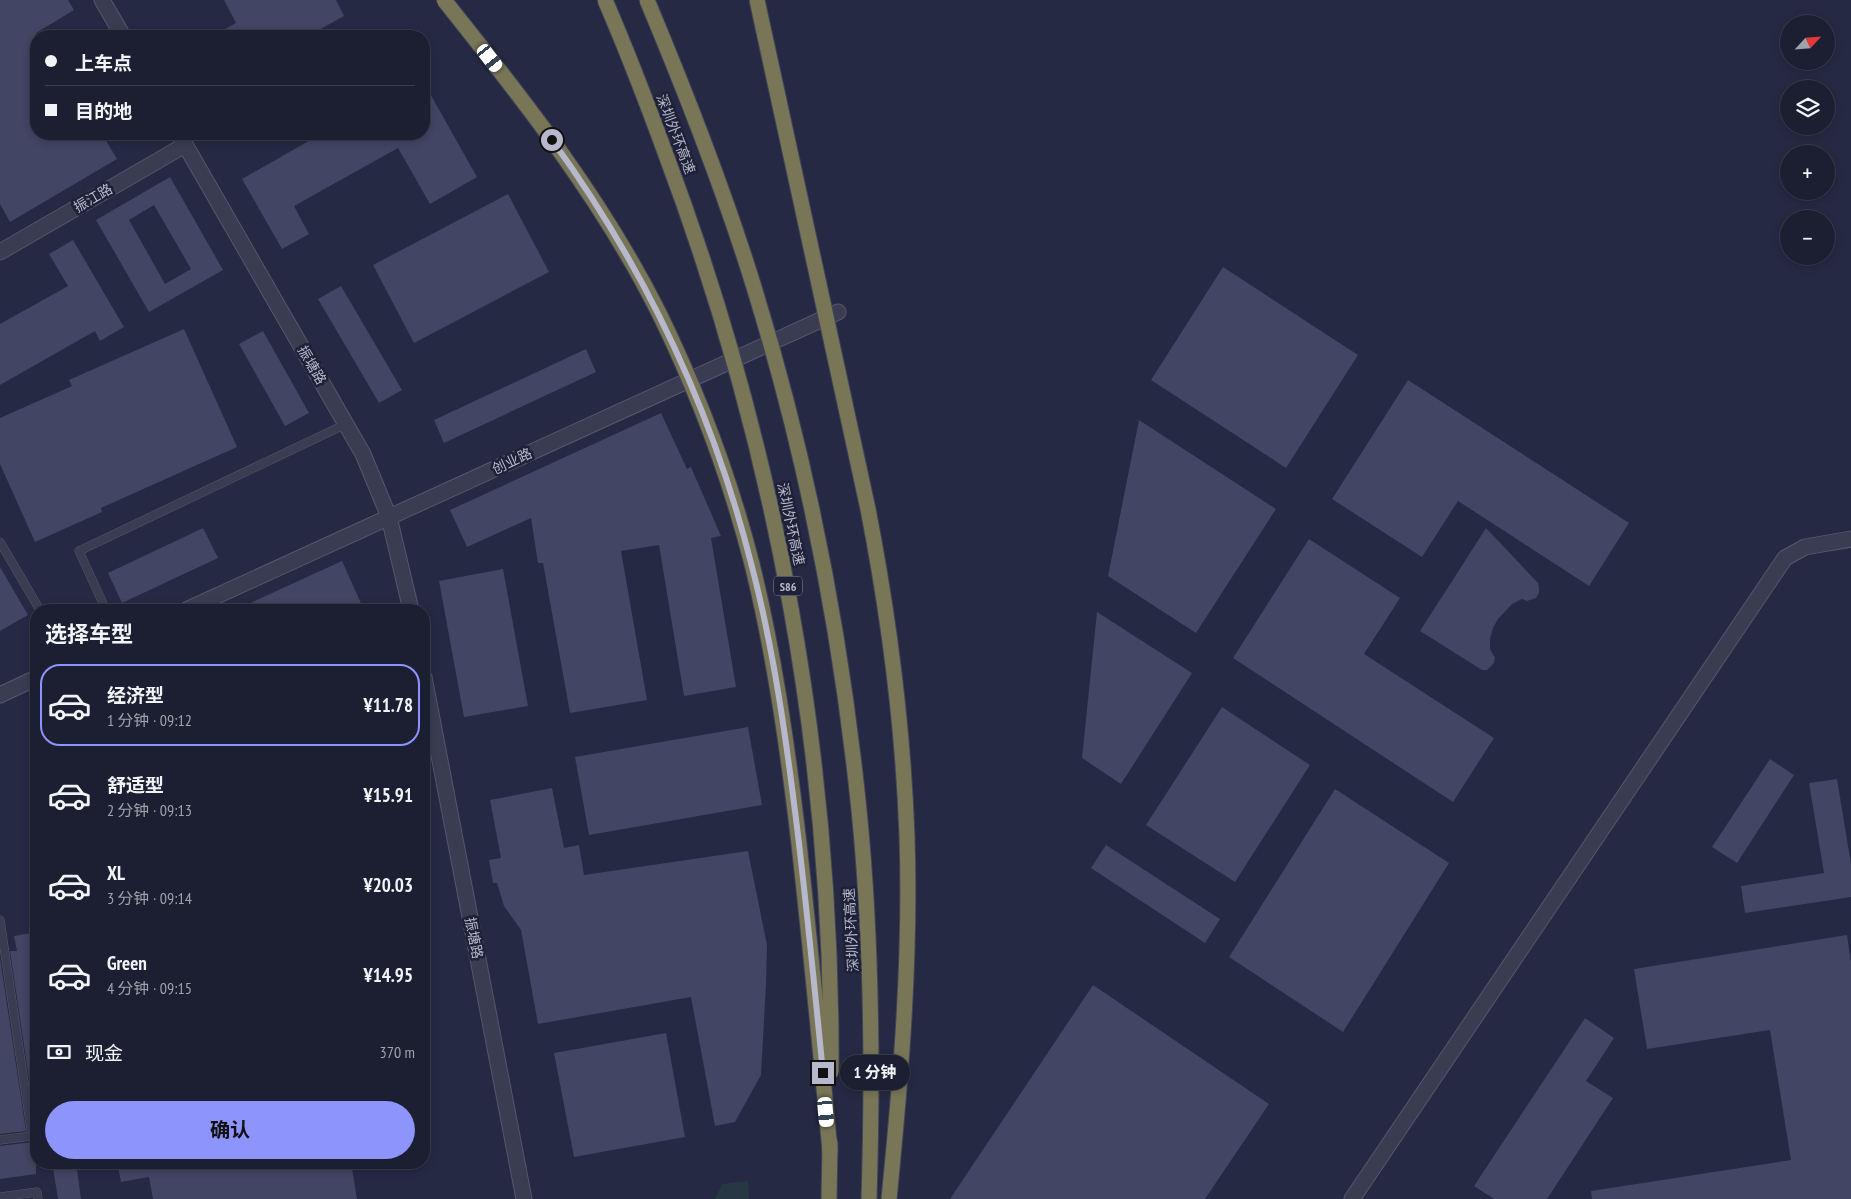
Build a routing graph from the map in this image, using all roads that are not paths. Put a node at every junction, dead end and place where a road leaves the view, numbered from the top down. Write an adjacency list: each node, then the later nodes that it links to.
1 (102, 0): 6 (street)
2 (444, 0): 26 (highway, bridge)
3 (605, 0): 26 (highway, 深圳外环高速 / S86, bridge)
4 (647, 0): 31 (highway, 深圳外环高速, bridge)
5 (757, 0): 32 (highway, bridge)
6 (120, 30)
7 (180, 140): 9 (street, 振江路)
8 (183, 140): 11 (street, 振塘路)
9 (0, 252)
10 (838, 312): 12 (street, 创业路)
11 (346, 424): 12 (street, 振塘路); 16 (lane)
12 (389, 517): 17 (street, 创业路); 18 (street, 振塘路)
13 (1851, 538): 33 (street)
14 (0, 542): 15 (lane)
15 (36, 604)
16 (103, 604)
17 (199, 604)
18 (410, 604)
19 (30, 681): 20 (street)
20 (0, 695)
21 (430, 708): 29 (street, 振塘路)
22 (0, 920): 23 (lane)
23 (30, 1122)
24 (30, 1136): 25 (lane)
25 (0, 1140)
26 (830, 1151): 30 (highway, 深圳外环高速 / S86, bridge)
27 (0, 1197): 28 (lane)
28 (38, 1199)
29 (524, 1199)
30 (829, 1199)
31 (868, 1199)
32 (889, 1199)
33 (1352, 1199)

